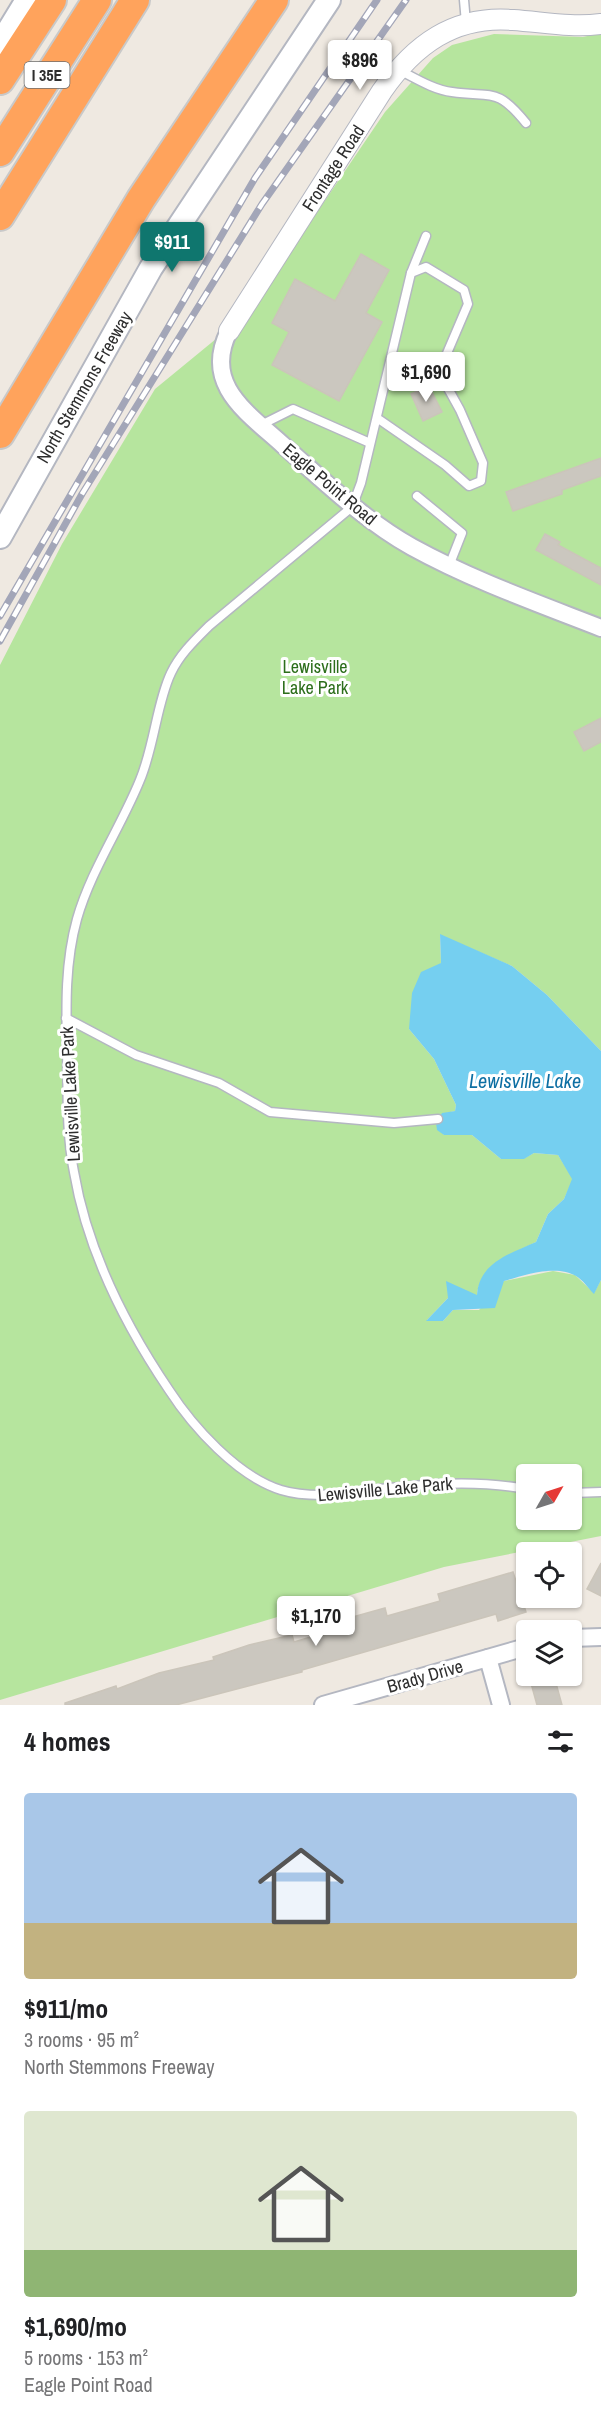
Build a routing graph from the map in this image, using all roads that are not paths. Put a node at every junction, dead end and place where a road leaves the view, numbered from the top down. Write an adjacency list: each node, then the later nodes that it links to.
1 (27, 0): 10 (main road)
2 (52, 0): 12 (highway)
3 (97, 0): 14 (highway, I 35E)
4 (135, 0): 15 (highway)
5 (274, 0): 21 (highway)
6 (329, 0): 25 (main road, North Stemmons Freeway)
7 (464, 0): 9 (lane)
8 (601, 24): 9 (street, Frontage Road)
9 (467, 25): 11 (street, Frontage Road)
10 (0, 44)
11 (398, 70): 13 (lane); 18 (street, Frontage Road)
12 (0, 80)
13 (526, 123)
14 (0, 152)
15 (0, 216)
16 (426, 236): 17 (lane, Lewisville Lake Park)
17 (411, 273): 19 (lane, Lewisville Lake Park); 19 (lane)
18 (229, 331): 20 (street, Eagle Point Road)
19 (377, 418): 22 (lane, Lewisville Lake Park)
20 (261, 425): 22 (lane); 24 (street, Eagle Point Road)
21 (0, 434)
22 (370, 443): 24 (lane, Lewisville Lake Park)
23 (417, 496): 26 (lane)
24 (352, 507): 26 (street, Eagle Point Road); 28 (lane, Lewisville Lake Park)
25 (0, 537)
26 (449, 566): 27 (street, Eagle Point Road)
27 (601, 628)
28 (66, 1018): 29 (lane); 30 (lane, Lewisville Lake Park)
29 (438, 1119)
30 (516, 1488)
31 (601, 1492): 32 (lane)
32 (582, 1493)
33 (601, 1637): 34 (street)
34 (582, 1638)
35 (516, 1650): 36 (street, Brady Drive)
36 (488, 1658): 37 (street, Brady Drive); 38 (street)
37 (323, 1705)
38 (501, 1705)

